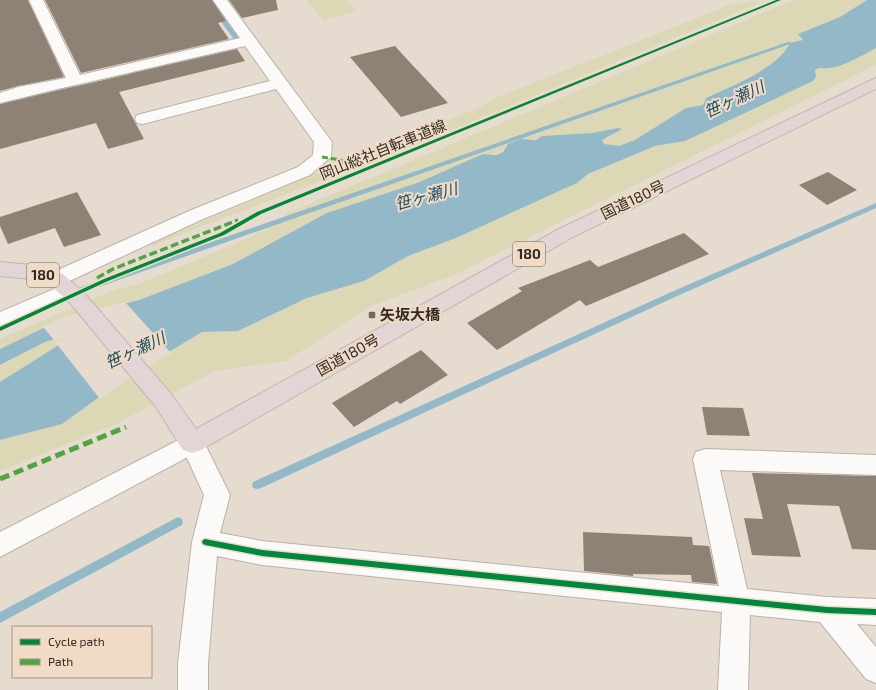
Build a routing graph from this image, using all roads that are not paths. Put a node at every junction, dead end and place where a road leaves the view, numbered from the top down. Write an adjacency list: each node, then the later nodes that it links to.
1 (36, 0): 4 (street)
2 (220, 0): 3 (street)
3 (241, 42): 4 (street); 5 (street)
4 (75, 81): 7 (street)
5 (281, 83): 8 (street); 10 (street)
6 (876, 83): 12 (highway, 国道180号 / 180)
7 (0, 98)
8 (143, 119)
9 (0, 269): 10 (highway, 180)
10 (68, 289): 11 (street); 12 (highway)
11 (0, 321)
12 (192, 443): 14 (street); 15 (street)
13 (876, 464): 16 (street)
14 (205, 542): 16 (street); 20 (street)
15 (0, 545)
16 (736, 600): 17 (street); 21 (street)
17 (827, 610): 18 (street); 19 (street)
18 (876, 612)
19 (876, 670)
20 (193, 690)
21 (732, 690)

